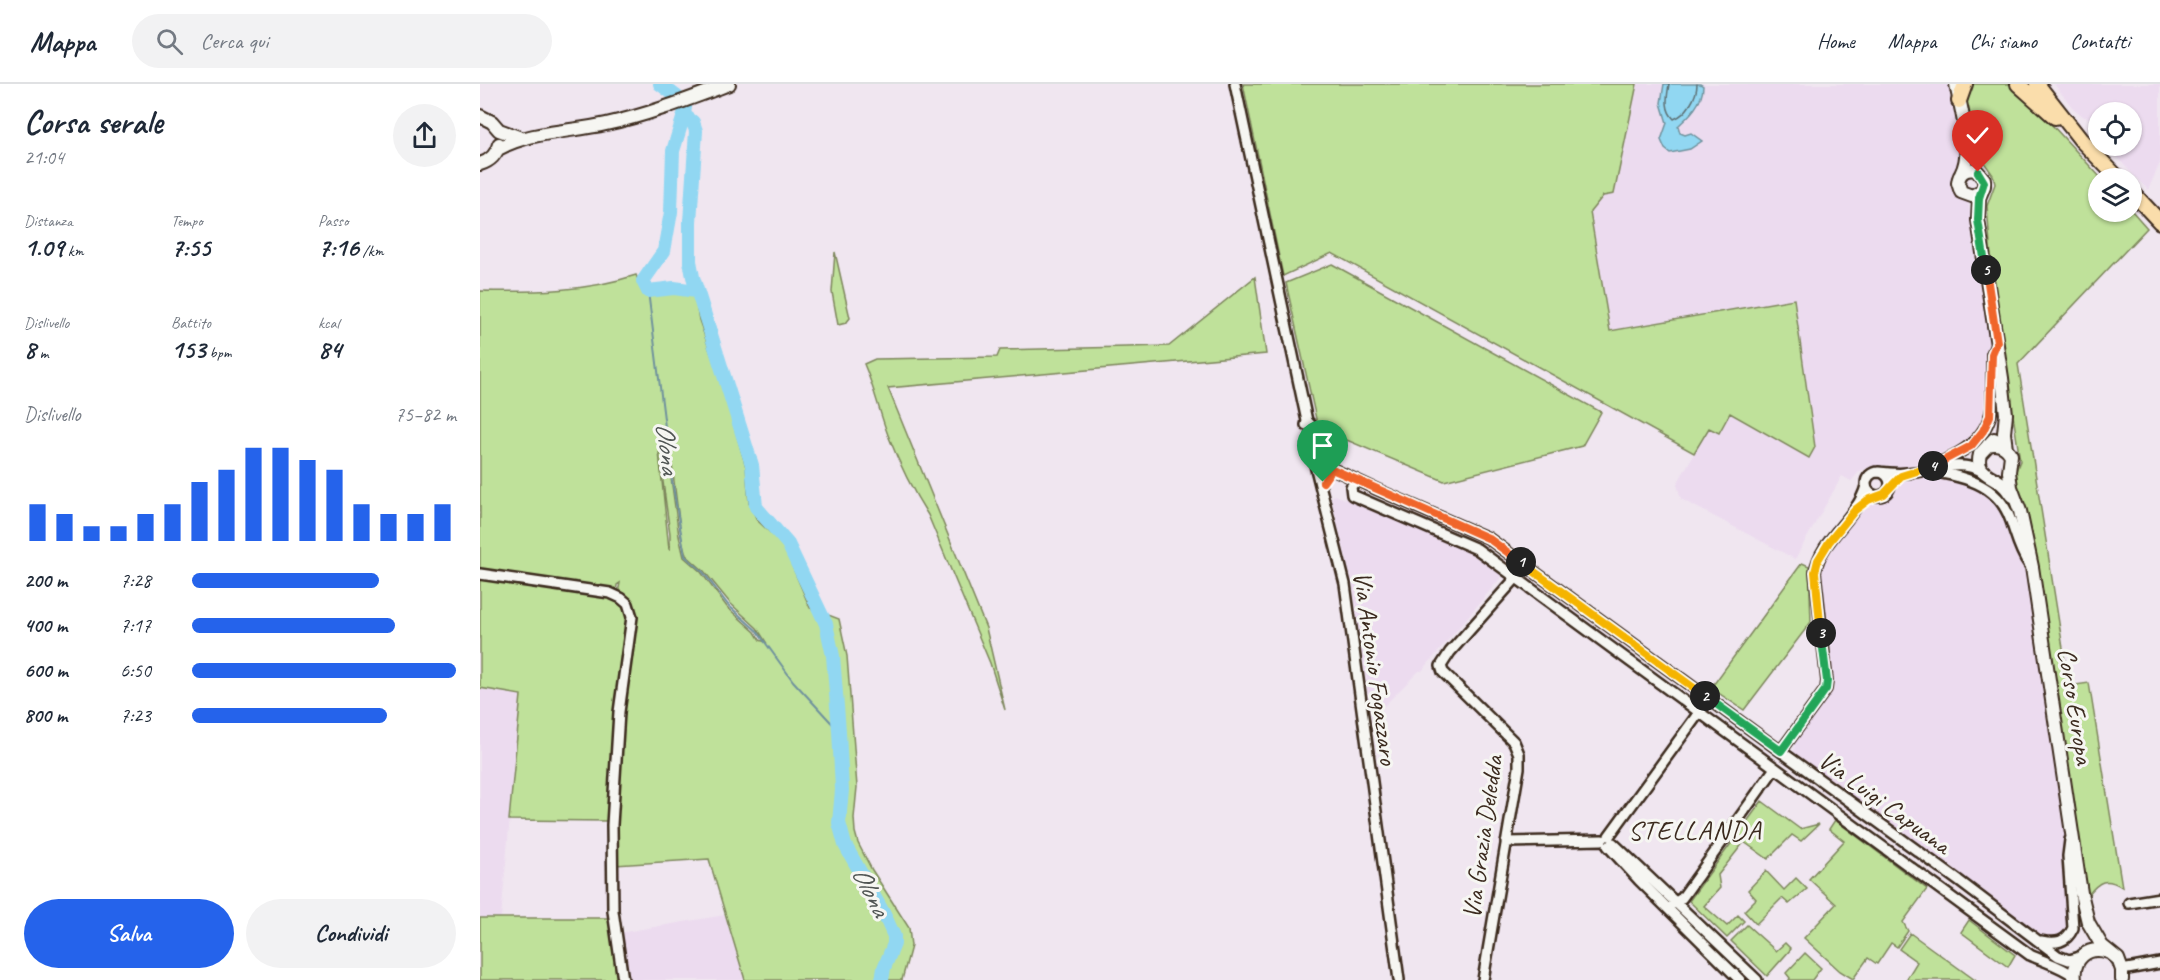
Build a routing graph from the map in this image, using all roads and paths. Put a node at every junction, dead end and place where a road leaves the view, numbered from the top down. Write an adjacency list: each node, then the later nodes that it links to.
1 (729, 84): 10 (main road)
2 (1235, 84): 25 (street)
3 (1956, 84): 7 (main road)
4 (1965, 84): 7 (main road)
5 (2018, 84): 11 (main road)
6 (2037, 84): 11 (main road)
7 (1959, 101): 12 (main road)
8 (483, 116): 9 (main road)
9 (499, 130): 10 (main road); 13 (main road)
10 (521, 138): 13 (main road)
11 (2081, 140): 15 (main road)
12 (1967, 147): 16 (main road); 17 (main road)
13 (498, 149): 14 (main road)
14 (482, 165)
15 (2108, 168)
16 (1961, 174): 17 (main road); 19 (main road)
17 (1982, 175): 18 (main road)
18 (1981, 191): 19 (main road); 22 (main road)
19 (1963, 194): 22 (main road)
20 (2142, 203): 21 (main road)
21 (2160, 222)
22 (1978, 223): 23 (main road)
23 (1997, 342): 24 (main road); 31 (street)
24 (2004, 407): 26 (main road); 27 (main road)
25 (1307, 421): 30 (street); 38 (street, Via Antonio Fogazzaro)
26 (1985, 448): 27 (main road); 28 (street); 34 (main road)
27 (2006, 448): 29 (main road)
28 (1953, 466): 31 (street); 34 (street)
29 (2010, 468): 34 (main road); 40 (main road, Corso Europa)
30 (1332, 469): 35 (street, Via Luigi Capuana); 38 (street)
31 (1925, 470): 33 (street); 42 (street)
32 (1878, 472): 33 (street); 36 (street); 37 (street)
33 (1908, 473): 37 (street)
34 (1987, 474): 40 (main road, Corso Europa)
35 (1356, 480): 44 (street, Via Luigi Capuana); 45 (street, Via Luigi Capuana)
36 (1866, 486): 39 (street); 41 (street)
37 (1889, 488): 39 (street)
38 (1321, 491): 67 (street, Via Antonio Fogazzaro)
39 (1880, 496): 41 (street)
40 (2014, 498): 42 (main road, Corso Europa)
41 (1855, 510): 47 (street)
42 (2032, 567): 49 (main road, Corso Europa)
43 (480, 574): 66 (street)
44 (1516, 578): 46 (street, Via Luigi Capuana); 51 (street, Via Grazia Deledda)
45 (1709, 699): 46 (street); 47 (street, Via Luigi Capuana)
46 (1700, 711): 48 (street, Via Luigi Capuana); 50 (street)
47 (1781, 752): 48 (street, Via Luigi Capuana); 52 (street, Via Luigi Capuana)
48 (1774, 767): 53 (street, Via Luigi Capuana); 56 (street)
49 (2072, 823): 58 (main road, Corso Europa); 60 (street)
50 (1608, 841): 51 (street); 56 (street)
51 (1506, 842): 68 (street, Via Grazia Deledda)
52 (1963, 885): 53 (street, Via Luigi Capuana); 57 (street, Via Luigi Capuana)
53 (1953, 897): 59 (street, Via Luigi Capuana)
54 (2160, 898): 55 (street)
55 (2129, 903)
56 (1672, 905): 69 (street); 70 (street)
57 (2008, 918): 59 (street); 60 (street, Via Luigi Capuana)
58 (2088, 922): 61 (main road, Corso Europa); 62 (main road, Corso Europa)
59 (2001, 932): 65 (street, Via Luigi Capuana)
60 (2038, 941): 62 (street, Via Luigi Capuana)
61 (2109, 952): 62 (main road); 64 (main road, Corso Europa)
62 (2084, 955): 65 (main road, Corso Europa)
63 (2160, 963): 64 (street)
64 (2122, 975)
65 (2074, 978)
66 (623, 980)
67 (1399, 980)
68 (1483, 980)
69 (1740, 980)
70 (1757, 980)

